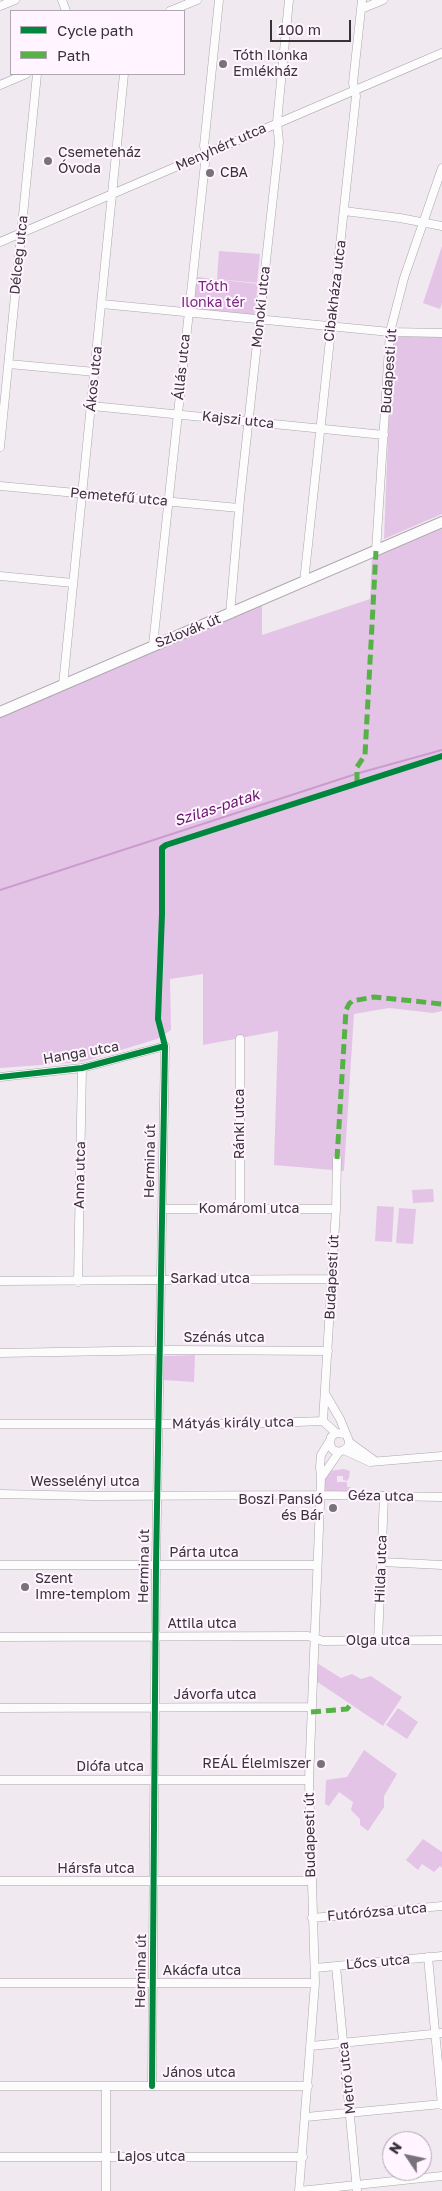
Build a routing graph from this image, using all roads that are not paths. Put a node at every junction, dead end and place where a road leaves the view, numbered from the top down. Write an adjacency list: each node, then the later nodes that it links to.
1 (14, 0): 7 (street)
2 (197, 0): 9 (street)
3 (219, 0): 17 (street, Állás utca)
4 (289, 0): 16 (street, Monoki utca)
5 (362, 0): 8 (street, Cibakháza utca)
6 (383, 0): 8 (street)
7 (0, 6)
8 (361, 9): 15 (street, Cibakháza utca)
9 (172, 10)
10 (442, 54): 15 (street, Menyhért utca)
11 (24, 75): 14 (street)
12 (37, 75): 23 (street, Délceg utca)
13 (124, 75): 19 (street, Ákos utca)
14 (0, 85)
15 (354, 90): 16 (street, Menyhért utca); 20 (street, Cibakháza utca)
16 (277, 122): 17 (street, Menyhért utca); 27 (street, Monoki utca)
17 (206, 154): 19 (street, Menyhért utca); 26 (street, Állás utca)
18 (442, 168): 21 (street, Budapesti út)
19 (112, 194): 23 (street, Menyhért utca); 25 (street, Ákos utca)
20 (344, 211): 21 (street); 28 (street, Cibakháza utca)
21 (423, 223): 22 (street); 29 (street, Budapesti út)
22 (442, 226)
23 (22, 233): 24 (street, Menyhért utca); 31 (street, Délceg utca)
24 (0, 242)
25 (102, 304): 26 (street); 32 (street, Ákos utca)
26 (187, 313): 27 (street); 34 (street, Állás utca)
27 (260, 319): 28 (street); 35 (street, Monoki utca)
28 (330, 326): 29 (street); 36 (street, Cibakháza utca)
29 (390, 332): 30 (street); 37 (street, Budapesti út)
30 (442, 333)
31 (8, 364): 32 (street); 38 (street, Délceg utca)
32 (95, 372): 33 (street, Ákos utca)
33 (92, 406): 34 (street, Kajszi utca); 41 (street, Ákos utca)
34 (178, 414): 35 (street, Kajszi utca); 42 (street, Állás utca)
35 (248, 422): 36 (street, Kajszi utca); 43 (street, Monoki utca)
36 (320, 428): 37 (street, Kajszi utca); 47 (street, Cibakháza utca)
37 (384, 435): 45 (street, Budapesti út)
38 (1, 436): 39 (street, Délceg utca)
39 (0, 447)
40 (0, 486): 41 (street, Pemetefű utca)
41 (82, 494): 42 (street, Pemetefű utca); 48 (street, Ákos utca)
42 (169, 501): 43 (street, Pemetefű utca); 50 (street, Állás utca)
43 (239, 508): 49 (street, Monoki utca)
44 (442, 522): 45 (main road, Szlovák út)
45 (376, 551): 47 (main road, Szlovák út)
46 (0, 576): 48 (street)
47 (304, 582): 49 (main road, Szlovák út)
48 (73, 583): 51 (street, Ákos utca)
49 (230, 614): 50 (main road, Szlovák út)
50 (153, 645): 51 (main road, Szlovák út)
51 (63, 685): 52 (main road, Szlovák út)
52 (0, 712)
53 (240, 1040): 59 (street, Ránki utca)
54 (165, 1046): 55 (street, Hanga utca); 58 (street, Hermina út)
55 (82, 1068): 56 (street, Hanga utca); 64 (street, Anna utca)
56 (0, 1077)
57 (337, 1159): 60 (street, Budapesti út)
58 (162, 1209): 59 (street, Komáromi utca); 61 (street, Hermina út)
59 (240, 1209): 60 (street, Komáromi utca)
60 (336, 1209): 62 (street, Budapesti út)
61 (160, 1279): 62 (street, Sarkad utca); 64 (street, Sarkad utca); 65 (street, Hermina út)
62 (330, 1279): 66 (street, Budapesti út)
63 (0, 1281): 64 (street, Sarkad utca)
64 (78, 1282)
65 (159, 1351): 66 (street, Szénás utca); 67 (street, Szénás utca); 71 (street, Hermina út)
66 (328, 1351): 68 (street, Budapesti út)
67 (0, 1352)
68 (325, 1394): 69 (street, Budapesti út); 72 (street)
69 (319, 1422): 71 (street, Mátyás király utca); 72 (street)
70 (0, 1424): 71 (street, Mátyás király utca)
71 (158, 1424): 79 (street, Hermina út)
72 (336, 1436): 73 (street); 74 (street); 77 (street, Budapesti út)
73 (349, 1442): 74 (street); 76 (street)
74 (342, 1451): 76 (street); 77 (street)
75 (442, 1456): 76 (street)
76 (375, 1461)
77 (321, 1478): 80 (street, Budapesti út)
78 (0, 1494): 79 (street, Wesselényi utca)
79 (158, 1495): 80 (street, Wesselényi utca); 85 (street, Hermina út)
80 (320, 1495): 81 (street, Géza utca); 86 (street, Budapesti út)
81 (384, 1496): 82 (street, Géza utca); 83 (street, Hilda utca)
82 (442, 1497)
83 (382, 1562): 87 (street); 92 (street, Hilda utca)
84 (0, 1565): 85 (street, Párta utca)
85 (156, 1565): 86 (street, Párta utca); 89 (street, Hermina út)
86 (317, 1565): 90 (street, Budapesti út)
87 (442, 1565)
88 (0, 1637): 89 (street, Attila utca)
89 (156, 1637): 90 (street, Attila utca); 95 (street, Hermina út)
90 (314, 1638): 92 (street, Olga utca); 93 (street, Budapesti út)
91 (442, 1640): 92 (street, Olga utca)
92 (378, 1641)
93 (311, 1707): 95 (street, Jávorfa utca); 98 (street, Budapesti út)
94 (0, 1708): 95 (street, Jávorfa utca)
95 (155, 1708): 96 (street, Hermina út)
96 (155, 1779): 97 (street, Diófa utca); 98 (street, Diófa utca); 101 (street, Hermina út)
97 (0, 1780)
98 (309, 1780): 100 (street, Budapesti út)
99 (0, 1881): 101 (street, Hársfa utca)
100 (311, 1881): 101 (street, Hársfa utca); 103 (street, Budapesti út)
101 (154, 1882): 109 (street, Hermina út)
102 (442, 1906): 103 (street, Futórózsa utca)
103 (312, 1918): 107 (street, Budapesti út)
104 (442, 1956): 105 (street, Lőcs utca)
105 (428, 1957): 106 (street, Lőcs utca); 111 (street)
106 (336, 1966): 107 (street, Lőcs utca); 112 (street, Metró utca)
107 (315, 1968): 110 (street, Budapesti út)
108 (0, 1983): 109 (street, Akácfa utca)
109 (153, 1983): 110 (street, Akácfa utca); 116 (street, Hermina út)
110 (314, 1983): 113 (street, Budapesti út)
111 (439, 2033): 112 (street); 118 (street)
112 (343, 2042): 113 (street); 119 (street, Metró utca)
113 (311, 2046): 117 (street, Budapesti út)
114 (0, 2086): 115 (street, János utca)
115 (106, 2086): 116 (street, János utca); 122 (street)
116 (152, 2086): 117 (street, János utca)
117 (308, 2086): 120 (street, Budapesti út)
118 (442, 2104): 119 (street)
119 (350, 2112): 120 (street); 125 (street, Metró utca)
120 (306, 2117): 123 (street, Budapesti út)
121 (0, 2157): 122 (street, Lajos utca)
122 (106, 2157): 123 (street, Lajos utca); 126 (street)
123 (303, 2157): 127 (street, Budapesti út)
124 (442, 2176): 125 (street)
125 (357, 2187): 127 (street)
126 (106, 2191)
127 (299, 2191)

